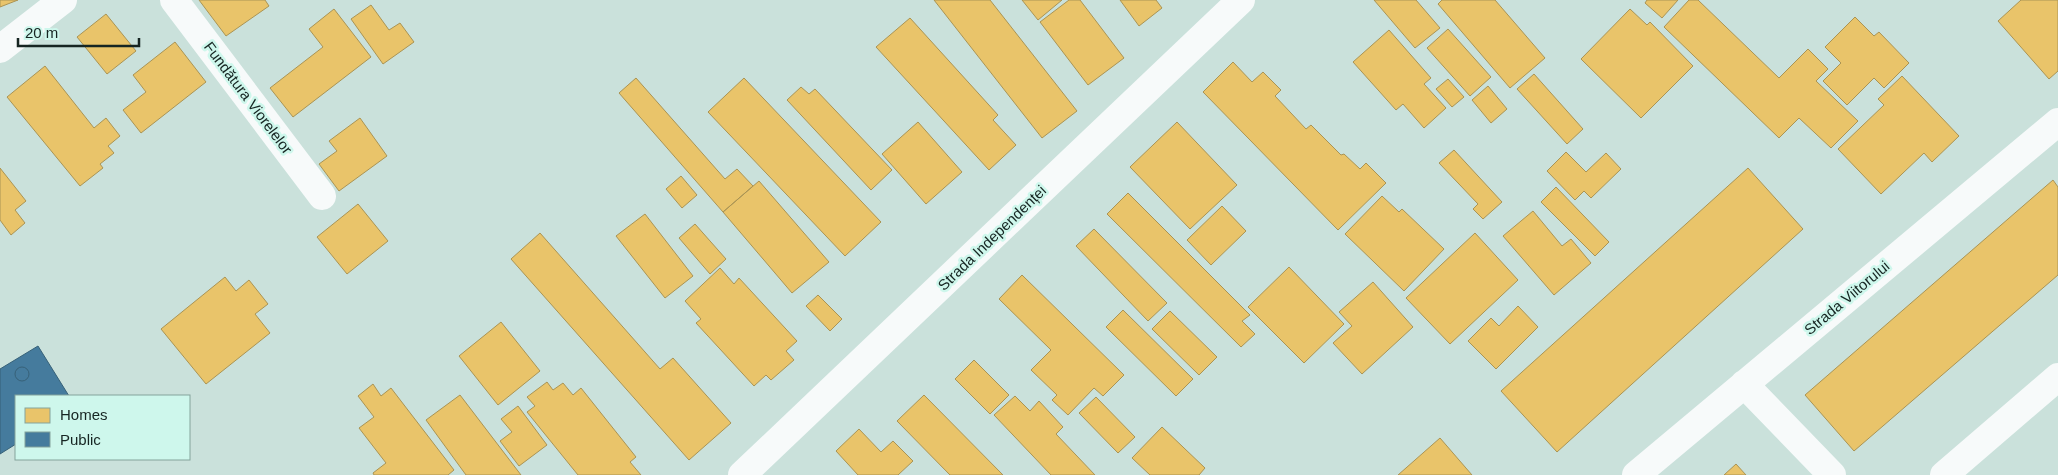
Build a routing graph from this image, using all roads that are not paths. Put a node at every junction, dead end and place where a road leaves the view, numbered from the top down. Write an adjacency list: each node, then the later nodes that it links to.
1 (63, 0): 4 (street)
2 (174, 0): 6 (street, Fundătura Viorelelor)
3 (1241, 0): 9 (street, Strada Independenței)
4 (0, 49)
5 (2058, 122): 8 (street, Strada Viitorului)
6 (322, 196)
7 (2058, 377): 12 (street)
8 (1744, 384): 10 (street, Strada Viitorului); 11 (street)
9 (742, 475)
10 (1636, 475)
11 (1832, 475)
12 (1944, 475)

